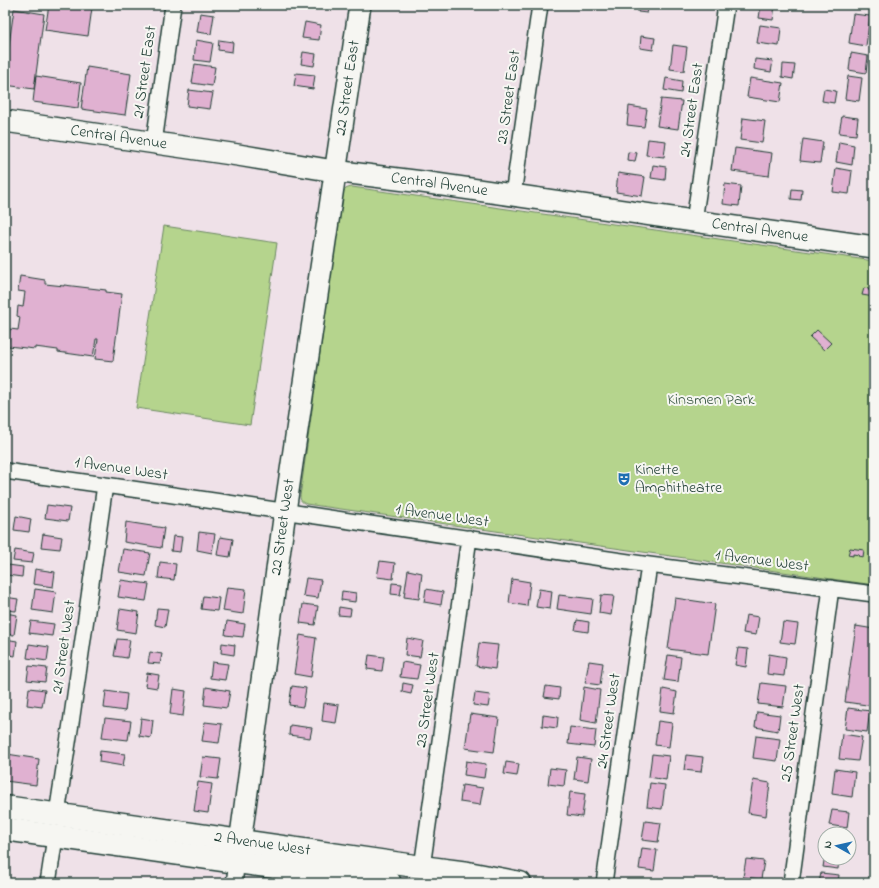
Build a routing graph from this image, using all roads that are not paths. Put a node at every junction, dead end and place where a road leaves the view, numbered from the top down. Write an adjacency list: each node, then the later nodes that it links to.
1 (172, 5): 6 (street, 21 Street East)
2 (360, 5): 7 (street, 22 Street East)
3 (540, 5): 8 (street, 23 Street East)
4 (726, 5): 9 (street, 24 Street East)
5 (5, 121): 6 (street, Central Avenue)
6 (154, 143): 7 (street, Central Avenue)
7 (334, 171): 8 (street, Central Avenue); 13 (street, 22 Street West)
8 (513, 195): 9 (street, Central Avenue)
9 (694, 221): 10 (street, Central Avenue)
10 (874, 247)
11 (5, 471): 12 (street, 1 Avenue West)
12 (105, 485): 13 (street, 1 Avenue West); 19 (street, 21 Street West)
13 (285, 511): 14 (street, 1 Avenue West); 22 (street, 22 Street West)
14 (469, 538): 15 (street, 1 Avenue West); 23 (street, 23 Street West)
15 (649, 565): 16 (street, 1 Avenue West); 28 (street, 24 Street West)
16 (831, 588): 17 (street, 1 Avenue West); 29 (street, 25 Street West)
17 (874, 594)
18 (5, 807): 19 (highway, 2 Avenue West)
19 (57, 814): 22 (highway, 2 Avenue West)
20 (5, 829): 21 (highway, 2 Avenue West)
21 (54, 837): 24 (highway, 2 Avenue West); 25 (street)
22 (240, 841): 23 (highway, 2 Avenue West); 24 (street, 22 Street West)
23 (422, 866): 27 (highway, 2 Avenue West)
24 (236, 873): 26 (highway, 2 Avenue West)
25 (48, 883)
26 (390, 883)
27 (520, 883)
28 (604, 883)
29 (790, 883)

